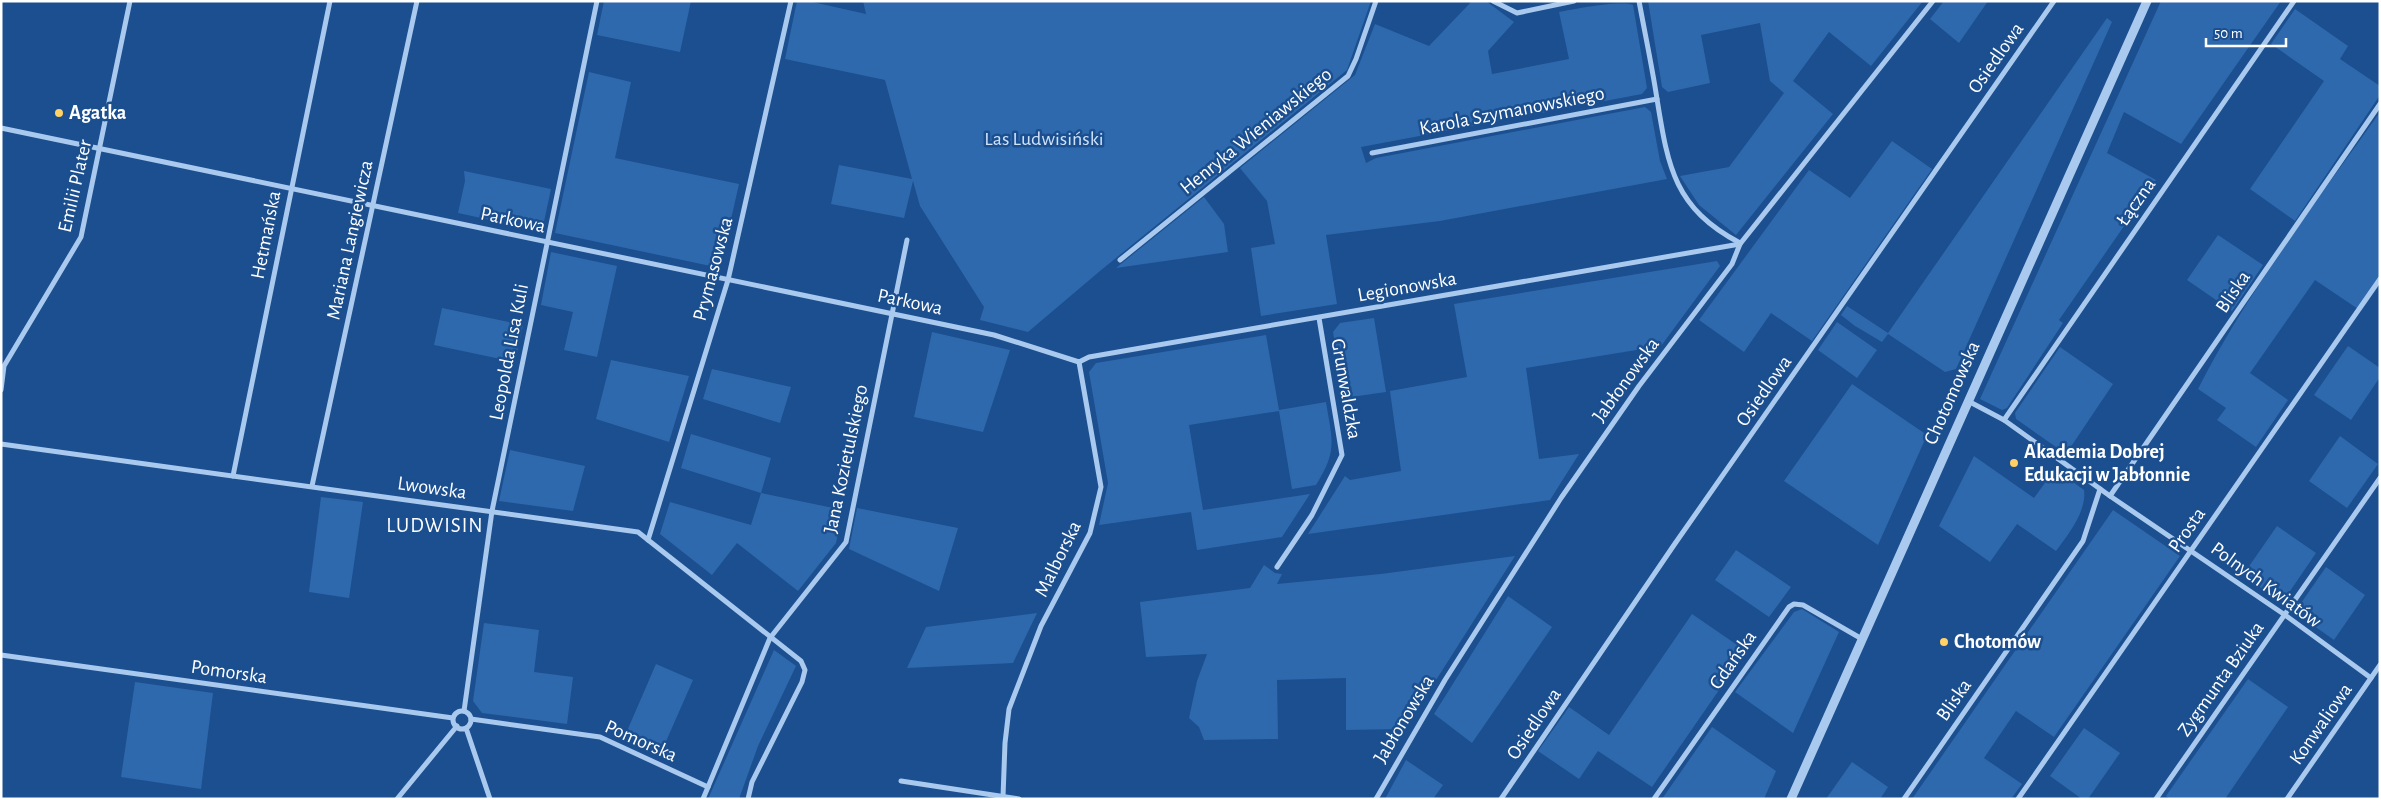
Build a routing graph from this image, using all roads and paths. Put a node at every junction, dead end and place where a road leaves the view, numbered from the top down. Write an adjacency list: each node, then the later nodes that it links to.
1 (130, 1): 17 (street, Emilii Plater)
2 (330, 1): 19 (street, Hetmańska)
3 (417, 1): 20 (street, Mariana Langiewicza)
4 (597, 1): 22 (street, Leopolda Lisa Kuli)
5 (791, 1): 26 (street, Prymasowska)
6 (1376, 1): 24 (street, Henryka Wieniawskiego)
7 (1493, 1): 8 (street)
8 (1574, 1)
9 (1639, 1): 14 (street)
10 (1933, 1): 23 (street, Jabłonowska)
11 (2054, 1): 63 (street, Osiedlowa)
12 (2147, 1): 31 (street, Chotomowska)
13 (2294, 1): 32 (street, Łączna)
14 (1657, 99): 18 (street, Karola Szymanowskiego); 23 (street)
15 (2380, 104): 38 (street, Bliska)
16 (1, 128): 17 (street, Parkowa)
17 (100, 149): 19 (street, Parkowa); 30 (street, Emilii Plater)
18 (1372, 153)
19 (291, 189): 20 (street, Parkowa); 34 (street, Hetmańska)
20 (373, 205): 22 (street, Parkowa); 36 (street, Mariana Langiewicza)
21 (907, 240): 27 (street, Jana Kozietulskiego)
22 (546, 242): 26 (street, Parkowa); 39 (street, Leopolda Lisa Kuli)
23 (1740, 244): 28 (street, Legionowska); 62 (street, Jabłonowska)
24 (1120, 260)
25 (2380, 279): 41 (street, Prosta)
26 (728, 280): 27 (street, Parkowa); 40 (street, Prymasowska)
27 (892, 313): 29 (street, Parkowa); 44 (street, Jana Kozietulskiego)
28 (1319, 318): 29 (street, Legionowska); 42 (street, Grunwaldzka)
29 (1079, 362): 56 (street, Malborska)
30 (1, 390)
31 (1968, 401): 32 (street, Polnych Kwiatów); 45 (street, Chotomowska)
32 (2004, 420): 37 (street, Polnych Kwiatów)
33 (1, 444): 34 (street, Lwowska)
34 (233, 476): 36 (street, Lwowska)
35 (2380, 478): 43 (street, Zygmunta Bziuka)
36 (312, 486): 39 (street, Lwowska)
37 (2100, 489): 38 (street, Polnych Kwiatów); 66 (street, Bliska)
38 (2110, 496): 41 (street, Polnych Kwiatów)
39 (492, 511): 40 (street, Lwowska); 49 (street, Leopolda Lisa Kuli)
40 (648, 540): 44 (street, Lwowska)
41 (2192, 550): 43 (street, Polnych Kwiatów); 67 (street, Prosta)
42 (1277, 567)
43 (2285, 615): 48 (street, Polnych Kwiatów); 68 (street, Zygmunta Bziuka)
44 (770, 638): 55 (street, Jana Kozietulskiego); 60 (street, Lwowska)
45 (1862, 639): 64 (street, Gdańska); 65 (street, Chotomowska)
46 (1, 655): 50 (street, Pomorska)
47 (2380, 666): 48 (street, Konwaliowa)
48 (2371, 678): 69 (street, Konwaliowa)
49 (464, 711): 50 (street); 51 (street)
50 (453, 718): 52 (street)
51 (472, 719): 53 (street); 55 (street, Pomorska)
52 (456, 726): 53 (street); 57 (street)
53 (466, 728): 58 (street)
54 (901, 781): 56 (street)
55 (708, 788): 59 (street, Jana Kozietulskiego)
56 (1003, 797): 61 (street)
57 (397, 799)
58 (490, 799)
59 (703, 799)
60 (748, 799)
61 (1019, 799)
62 (1376, 799)
63 (1501, 799)
64 (1654, 799)
65 (1790, 799)
66 (1904, 799)
67 (2018, 799)
68 (2156, 799)
69 (2287, 799)

